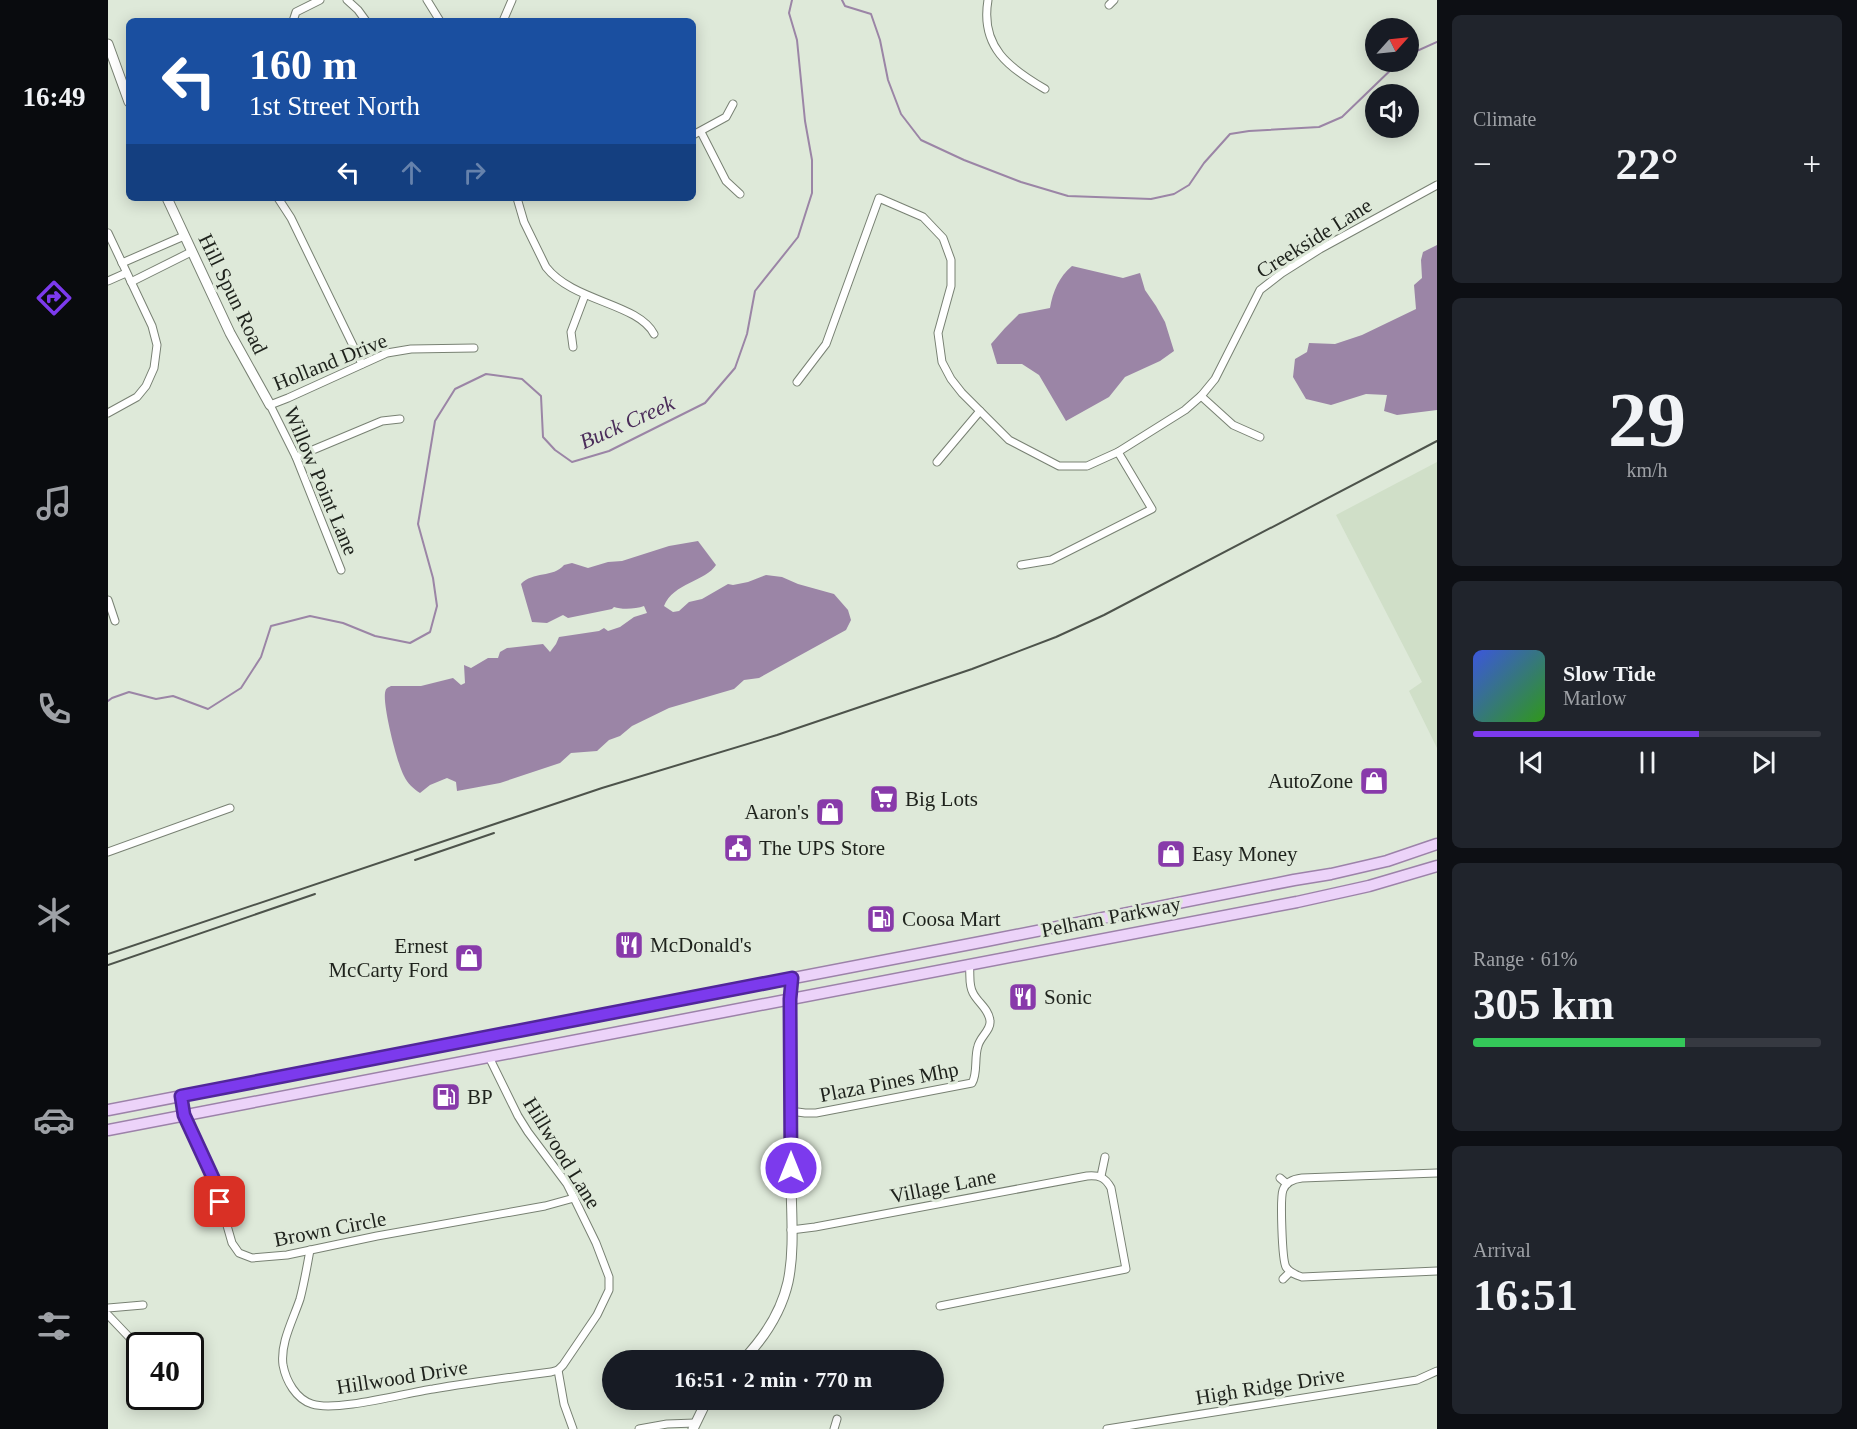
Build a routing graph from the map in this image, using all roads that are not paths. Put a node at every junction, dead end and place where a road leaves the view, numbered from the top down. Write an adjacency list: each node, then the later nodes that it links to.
1 (320, 0): 6 (street)
2 (347, 0): 7 (street)
3 (427, 0): 8 (street)
4 (512, 0): 9 (street)
5 (988, 0): 11 (street)
6 (294, 18)
7 (364, 18)
8 (438, 18)
9 (504, 18)
10 (108, 44): 12 (street)
11 (1045, 89)
12 (126, 94)
13 (733, 104): 14 (street)
14 (701, 132): 15 (street); 17 (street)
15 (696, 134)
16 (1437, 185): 34 (street, Creekside Lane)
17 (740, 194)
18 (168, 201): 22 (street, Hill Spun Road)
19 (280, 201): 32 (street)
20 (518, 201): 28 (street)
21 (108, 233): 24 (street)
22 (184, 236): 23 (street, Hill Spun Road); 24 (street)
23 (191, 252): 27 (street); 35 (street, Hill Spun Road)
24 (122, 263): 25 (street)
25 (126, 273): 26 (street); 27 (street)
26 (108, 281)
27 (131, 282): 37 (street)
28 (585, 295): 29 (street); 30 (street)
29 (654, 334)
30 (573, 347)
31 (474, 348): 32 (street, Holland Drive)
32 (362, 364): 35 (street, Holland Drive)
33 (797, 382): 36 (street, Creekside Lane)
34 (1201, 396): 39 (street); 40 (street, Creekside Lane)
35 (270, 405): 41 (street, Willow Point Lane)
36 (980, 411): 40 (street, Creekside Lane); 42 (street)
37 (108, 413)
38 (400, 419): 41 (street)
39 (1260, 437)
40 (1118, 452): 43 (street)
41 (296, 457): 44 (street, Willow Point Lane)
42 (937, 462)
43 (1021, 565)
44 (341, 570)
45 (108, 600): 46 (street)
46 (115, 621)
47 (230, 808): 49 (street)
48 (1437, 844): 51 (main road, Pelham Parkway)
49 (108, 852)
50 (1437, 866): 53 (main road, Pelham Parkway)
51 (1362, 867): 52 (main road, Pelham Parkway); 53 (main road)
52 (1268, 885): 54 (main road); 55 (main road, Pelham Parkway)
53 (1367, 887): 54 (main road, Pelham Parkway)
54 (1273, 906): 56 (main road, Pelham Parkway)
55 (1119, 915): 56 (main road); 57 (main road, Pelham Parkway)
56 (1122, 935): 58 (main road, Pelham Parkway)
57 (995, 939): 58 (main road); 60 (main road, Pelham Parkway)
58 (1001, 958): 59 (main road, Pelham Parkway)
59 (969, 964): 62 (main road, Pelham Parkway); 74 (street, Plaza Pines Mhp)
60 (792, 978): 61 (main road, Pelham Parkway); 62 (main road)
61 (688, 998): 63 (main road, Pelham Parkway); 64 (main road)
62 (790, 999): 64 (main road, Pelham Parkway); 74 (street)
63 (591, 1017): 65 (main road); 66 (main road, Pelham Parkway)
64 (691, 1018): 65 (main road, Pelham Parkway)
65 (596, 1036): 68 (main road, Pelham Parkway)
66 (481, 1038): 67 (main road, Pelham Parkway); 68 (main road)
67 (409, 1052): 69 (main road); 70 (main road, Pelham Parkway)
68 (489, 1057): 69 (main road, Pelham Parkway); 82 (street, Hillwood Lane)
69 (412, 1072): 71 (main road, Pelham Parkway)
70 (295, 1074): 71 (main road); 72 (main road, Pelham Parkway)
71 (299, 1093): 75 (main road, Pelham Parkway)
72 (181, 1096): 73 (main road, Pelham Parkway); 75 (main road)
73 (108, 1110)
74 (790, 1111): 83 (street)
75 (184, 1115): 76 (main road, Pelham Parkway); 84 (street, Brown Circle)
76 (108, 1130)
77 (1105, 1157): 79 (street)
78 (1437, 1173): 81 (street)
79 (1101, 1176): 83 (street, Village Lane); 89 (street)
80 (1280, 1178): 81 (street)
81 (1287, 1184): 86 (street)
82 (574, 1198): 84 (street, Brown Circle); 94 (street, Hillwood Lane)
83 (791, 1230): 93 (street)
84 (310, 1250): 94 (street, Hillwood Drive)
85 (1437, 1271): 86 (street)
86 (1290, 1272): 87 (street)
87 (1283, 1279)
88 (143, 1305): 90 (street)
89 (940, 1306)
90 (108, 1308)
91 (108, 1315): 92 (street)
92 (126, 1334)
93 (752, 1350)
94 (558, 1370): 100 (street)
95 (1437, 1371): 99 (street, High Ridge Drive)
96 (702, 1410): 98 (street)
97 (837, 1419): 102 (street)
98 (694, 1426): 101 (street)
99 (1146, 1426): 103 (street, High Ridge Drive)
100 (573, 1429)
101 (639, 1429)
102 (834, 1429)
103 (1107, 1429)

